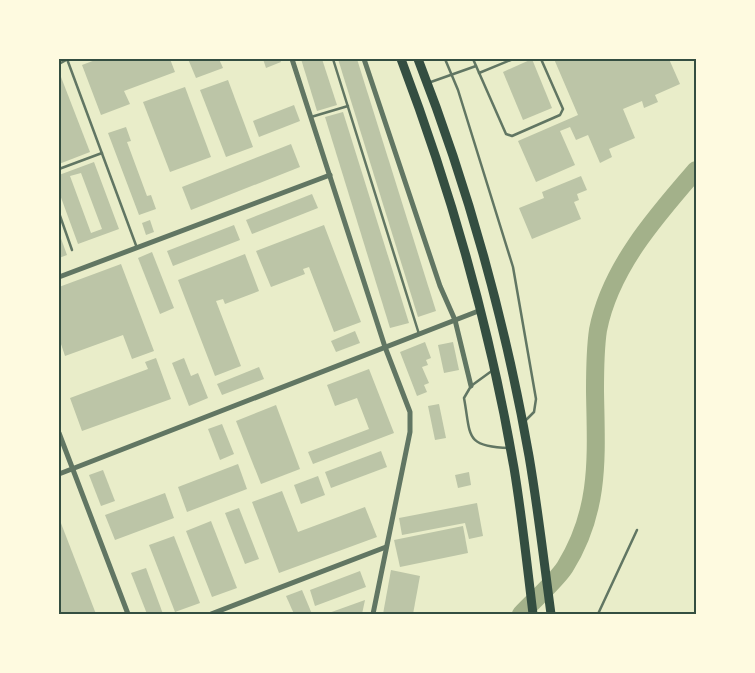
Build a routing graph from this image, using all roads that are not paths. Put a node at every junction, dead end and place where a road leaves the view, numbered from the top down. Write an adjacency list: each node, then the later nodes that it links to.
1 (67, 59): 11 (lane); 18 (lane)
2 (292, 59): 17 (street)
3 (333, 59): 16 (lane)
4 (364, 59): 26 (street)
5 (401, 59): 25 (highway)
6 (418, 59): 15 (highway)
7 (445, 59): 14 (lane)
8 (473, 59): 12 (lane)
9 (513, 59): 13 (lane)
10 (541, 59): 13 (lane)
11 (59, 64)
12 (476, 66): 13 (lane); 14 (lane)
13 (480, 73)
14 (451, 75): 15 (lane); 31 (lane)
15 (428, 83): 31 (highway)
16 (348, 106): 17 (lane); 27 (lane)
17 (311, 117): 20 (street)
18 (102, 153): 19 (lane); 22 (lane)
19 (59, 170)
20 (330, 175): 22 (street); 28 (street)
21 (59, 213): 23 (lane)
22 (137, 248): 24 (street)
23 (72, 250)
24 (59, 277)
25 (481, 310): 26 (street); 29 (highway)
26 (455, 320): 27 (street); 30 (street)
27 (419, 334): 28 (street)
28 (385, 347): 34 (street); 37 (street)
29 (495, 369): 30 (lane); 33 (highway)
30 (472, 386): 33 (lane)
31 (523, 424): 42 (highway)
32 (59, 433): 34 (street)
33 (510, 448): 41 (highway)
34 (72, 469): 35 (street); 38 (street)
35 (59, 474)
36 (637, 530): 43 (lane)
37 (386, 547): 39 (street); 40 (street)
38 (128, 614)
39 (211, 614)
40 (373, 614)
41 (534, 614)
42 (551, 614)
43 (598, 614)

